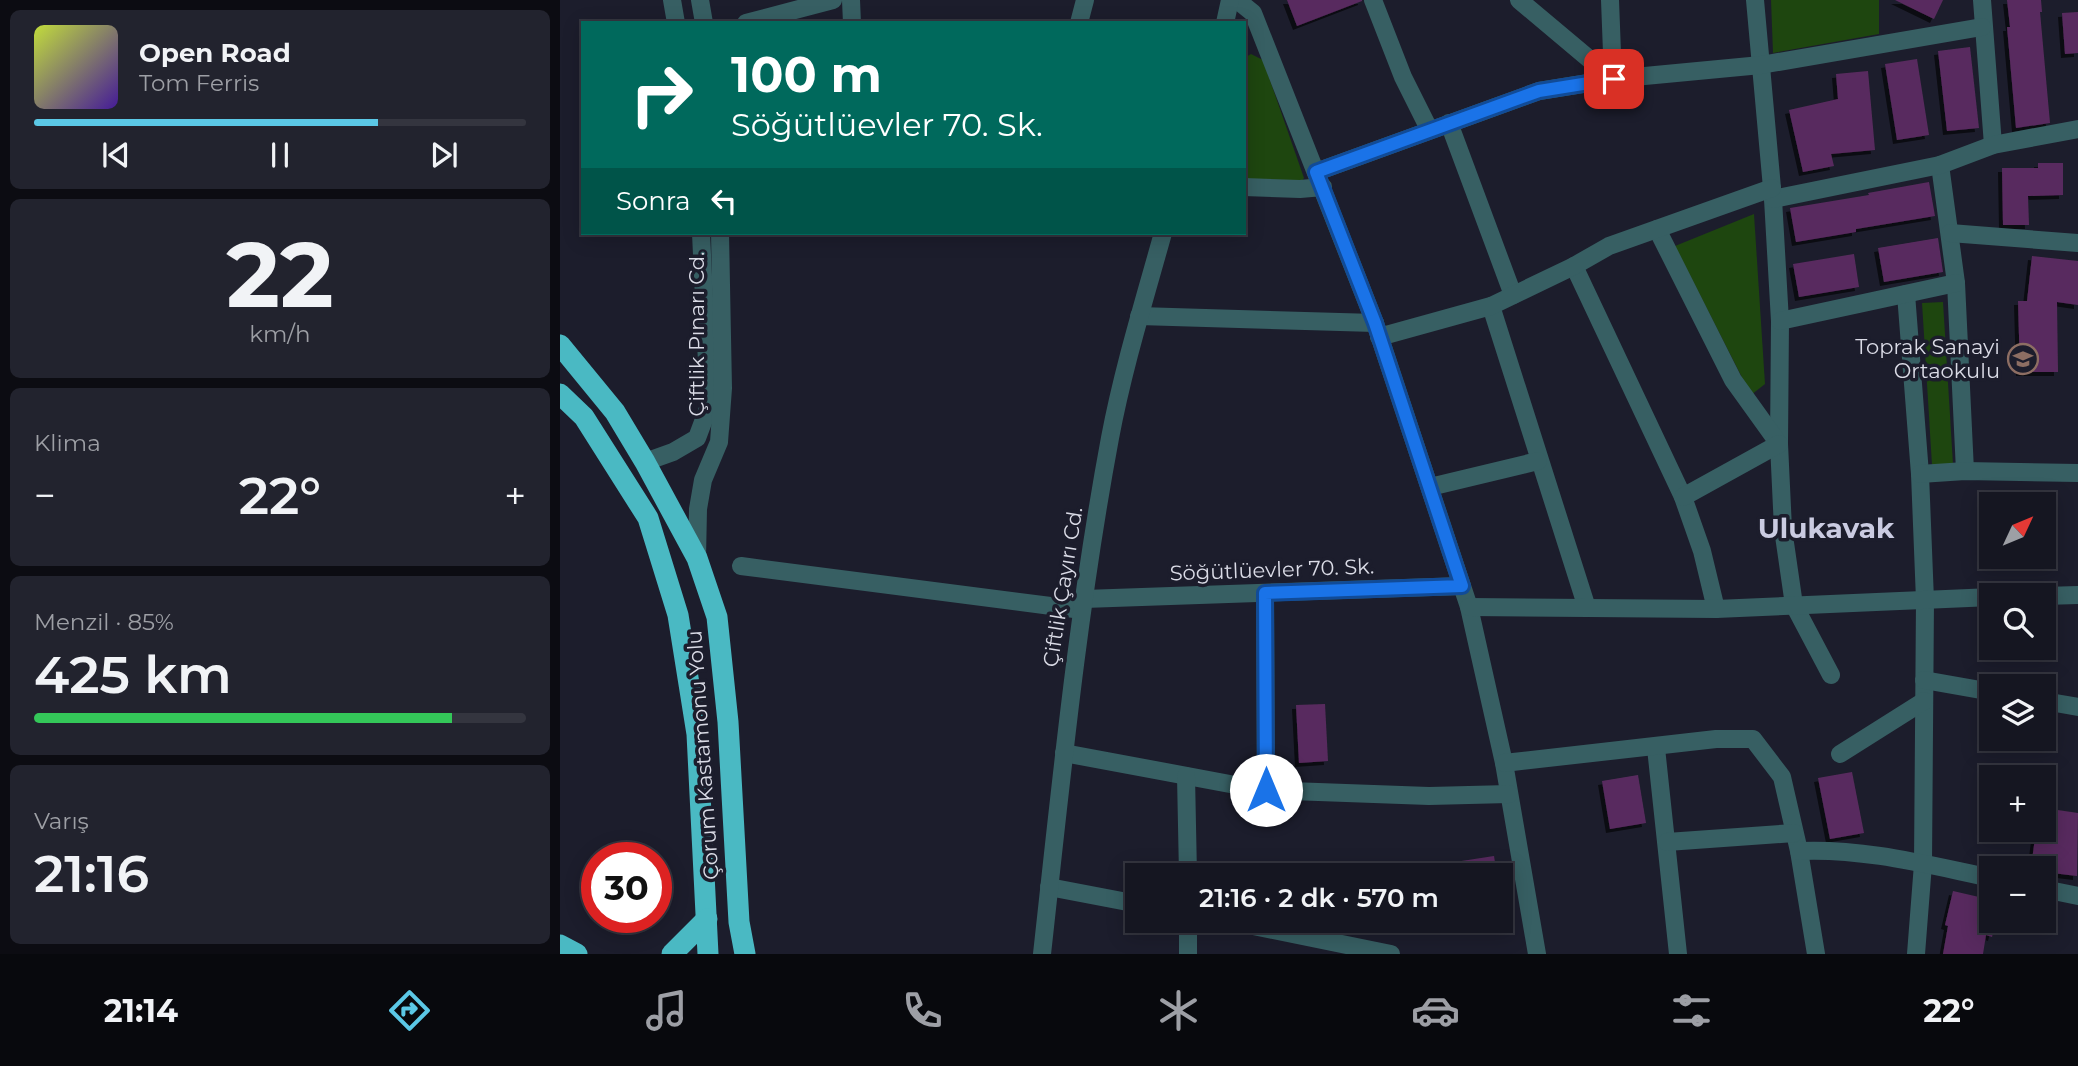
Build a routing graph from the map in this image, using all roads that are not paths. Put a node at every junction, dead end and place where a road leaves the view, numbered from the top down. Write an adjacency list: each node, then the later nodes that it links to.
1 (672, 0): 13 (street)
2 (700, 0): 14 (street)
3 (833, 0): 15 (street)
4 (851, 0): 16 (street)
5 (1085, 0): 17 (street)
6 (1230, 0): 18 (street)
7 (1237, 0): 27 (street)
8 (1610, 0): 21 (street)
9 (1755, 0): 20 (street)
10 (1982, 0): 19 (street)
11 (1378, 1): 23 (street)
12 (1527, 3): 21 (street)
13 (676, 21)
14 (704, 21)
15 (754, 21)
16 (852, 21)
17 (1080, 21)
18 (1225, 21)
19 (1982, 27): 20 (street); 25 (street)
20 (1761, 65): 21 (street); 29 (street)
21 (1614, 79): 22 (street)
22 (1449, 123): 23 (street); 39 (street)
23 (1429, 129): 27 (street)
24 (2078, 129): 25 (street)
25 (1993, 145): 26 (street)
26 (1940, 165): 29 (street); 31 (street)
27 (1319, 180): 28 (street); 43 (street)
28 (1246, 187)
29 (1772, 193): 30 (street); 42 (street)
30 (1657, 229): 36 (street); 46 (street)
31 (1950, 233): 35 (street); 37 (street)
32 (701, 235): 48 (street, Çiftlik Pınarı Cd.)
33 (720, 235): 54 (street, Çiftlik Pınarı Cd.)
34 (1162, 235): 41 (street, Çiftlik Çayırı Cd.)
35 (2078, 243)
36 (1574, 266): 39 (street); 53 (street)
37 (1956, 283): 38 (street); 49 (street)
38 (1906, 294): 42 (street); 51 (street)
39 (1513, 295): 40 (street)
40 (1491, 306): 43 (street); 47 (street)
41 (1139, 316): 43 (street); 62 (street, Çiftlik Çayırı Cd.)
42 (1780, 321): 46 (street)
43 (1377, 330): 52 (street)
44 (560, 345): 48 (highway, Çorum Kastamonu Yolu)
45 (560, 394): 89 (highway, Çorum Kastamonu Yolu)
46 (1779, 444): 53 (street); 63 (street)
47 (1538, 460): 52 (street); 65 (street)
48 (645, 462): 54 (highway, Çorum Kastamonu Yolu)
49 (1965, 471): 50 (street); 51 (street)
50 (2078, 473)
51 (1920, 474): 61 (street)
52 (1430, 487): 56 (street)
53 (1683, 497): 66 (street)
54 (697, 558): 90 (highway, Çorum Kastamonu Yolu)
55 (741, 566): 62 (street, Söğütlüevler 70. Sk.)
56 (1462, 586): 57 (street, Söğütlüevler 70. Sk.); 64 (street)
57 (1265, 593): 62 (street, Söğütlüevler 70. Sk.); 78 (street)
58 (2078, 595): 59 (street)
59 (2056, 596)
60 (1979, 598): 61 (street)
61 (1925, 600): 63 (street); 68 (street)
62 (1083, 605): 74 (street, Çiftlik Çayırı Cd.)
63 (1794, 605): 66 (street); 67 (street)
64 (1469, 607): 65 (street); 76 (street)
65 (1587, 608): 66 (street)
66 (1716, 609)
67 (1831, 675)
68 (1924, 680): 69 (street); 70 (street)
69 (1979, 690)
70 (1924, 701): 75 (street); 83 (street)
71 (2056, 703): 72 (street)
72 (2078, 707)
73 (1656, 748): 76 (street); 80 (street); 81 (street)
74 (1063, 753): 77 (street); 85 (street, Çiftlik Çayırı Cd.)
75 (1840, 754)
76 (1504, 763): 79 (street)
77 (1186, 776): 78 (street); 82 (street)
78 (1266, 790): 79 (street)
79 (1509, 794): 102 (street)
80 (1667, 842): 81 (street); 103 (street)
81 (1797, 842): 83 (street); 104 (street)
82 (1188, 863)
83 (1923, 864): 84 (street); 105 (street)
84 (1979, 875)
85 (1049, 887): 88 (street); 99 (street, Çiftlik Çayırı Cd.)
86 (2056, 891): 87 (street)
87 (2078, 896)
88 (1125, 902)
89 (706, 919): 95 (highway); 96 (highway, Çorum Kastamonu Yolu)
90 (739, 922): 97 (highway, Çorum Kastamonu Yolu); 98 (highway)
91 (1188, 933): 100 (street)
92 (1287, 933): 101 (street)
93 (560, 945): 94 (highway)
94 (577, 954)
95 (672, 954)
96 (708, 954)
97 (745, 954)
98 (756, 954)
99 (1042, 954)
100 (1188, 954)
101 (1390, 954)
102 (1537, 954)
103 (1678, 954)
104 (1816, 954)
105 (1916, 954)

